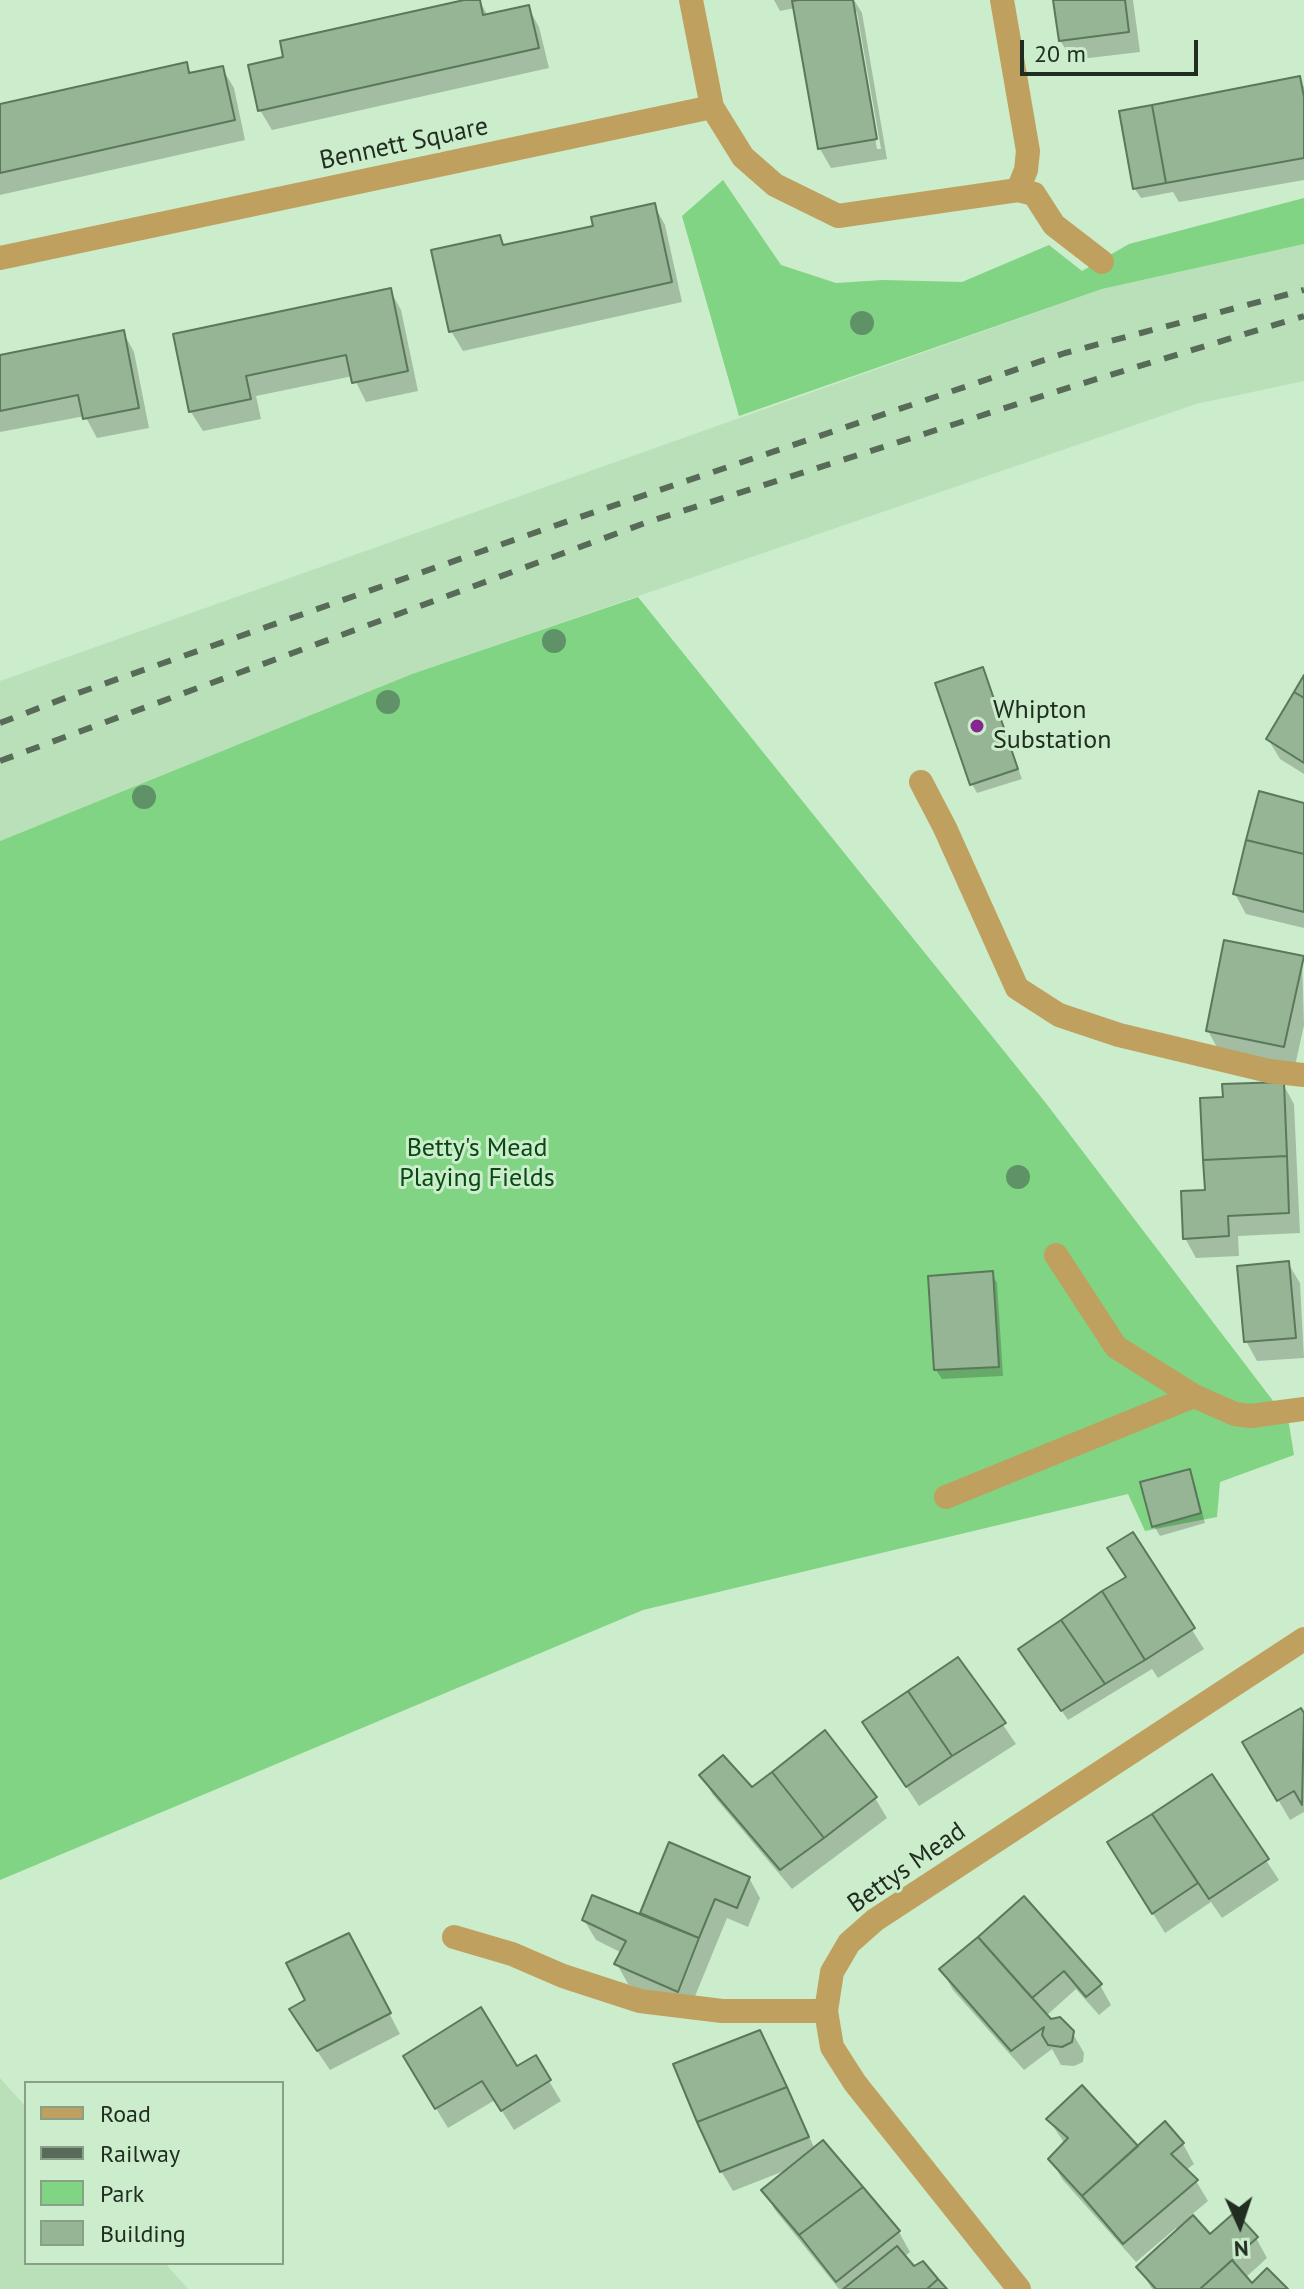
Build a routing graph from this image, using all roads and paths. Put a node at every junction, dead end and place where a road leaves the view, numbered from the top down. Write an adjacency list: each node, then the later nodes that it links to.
1 (691, 0): 3 (street)
2 (1002, 0): 4 (street)
3 (712, 107): 4 (street); 5 (street, Bennett Square)
4 (1018, 190): 6 (street)
5 (0, 258)
6 (1102, 262)
7 (921, 782): 8 (street)
8 (1304, 1075)
9 (1056, 1255): 10 (street)
10 (1194, 1396): 11 (street); 12 (street)
11 (1304, 1409)
12 (946, 1497)
13 (1304, 1639): 15 (street, Bettys Mead)
14 (454, 1937): 15 (street)
15 (826, 2011): 16 (street, Bettys Mead)
16 (1019, 2289)

